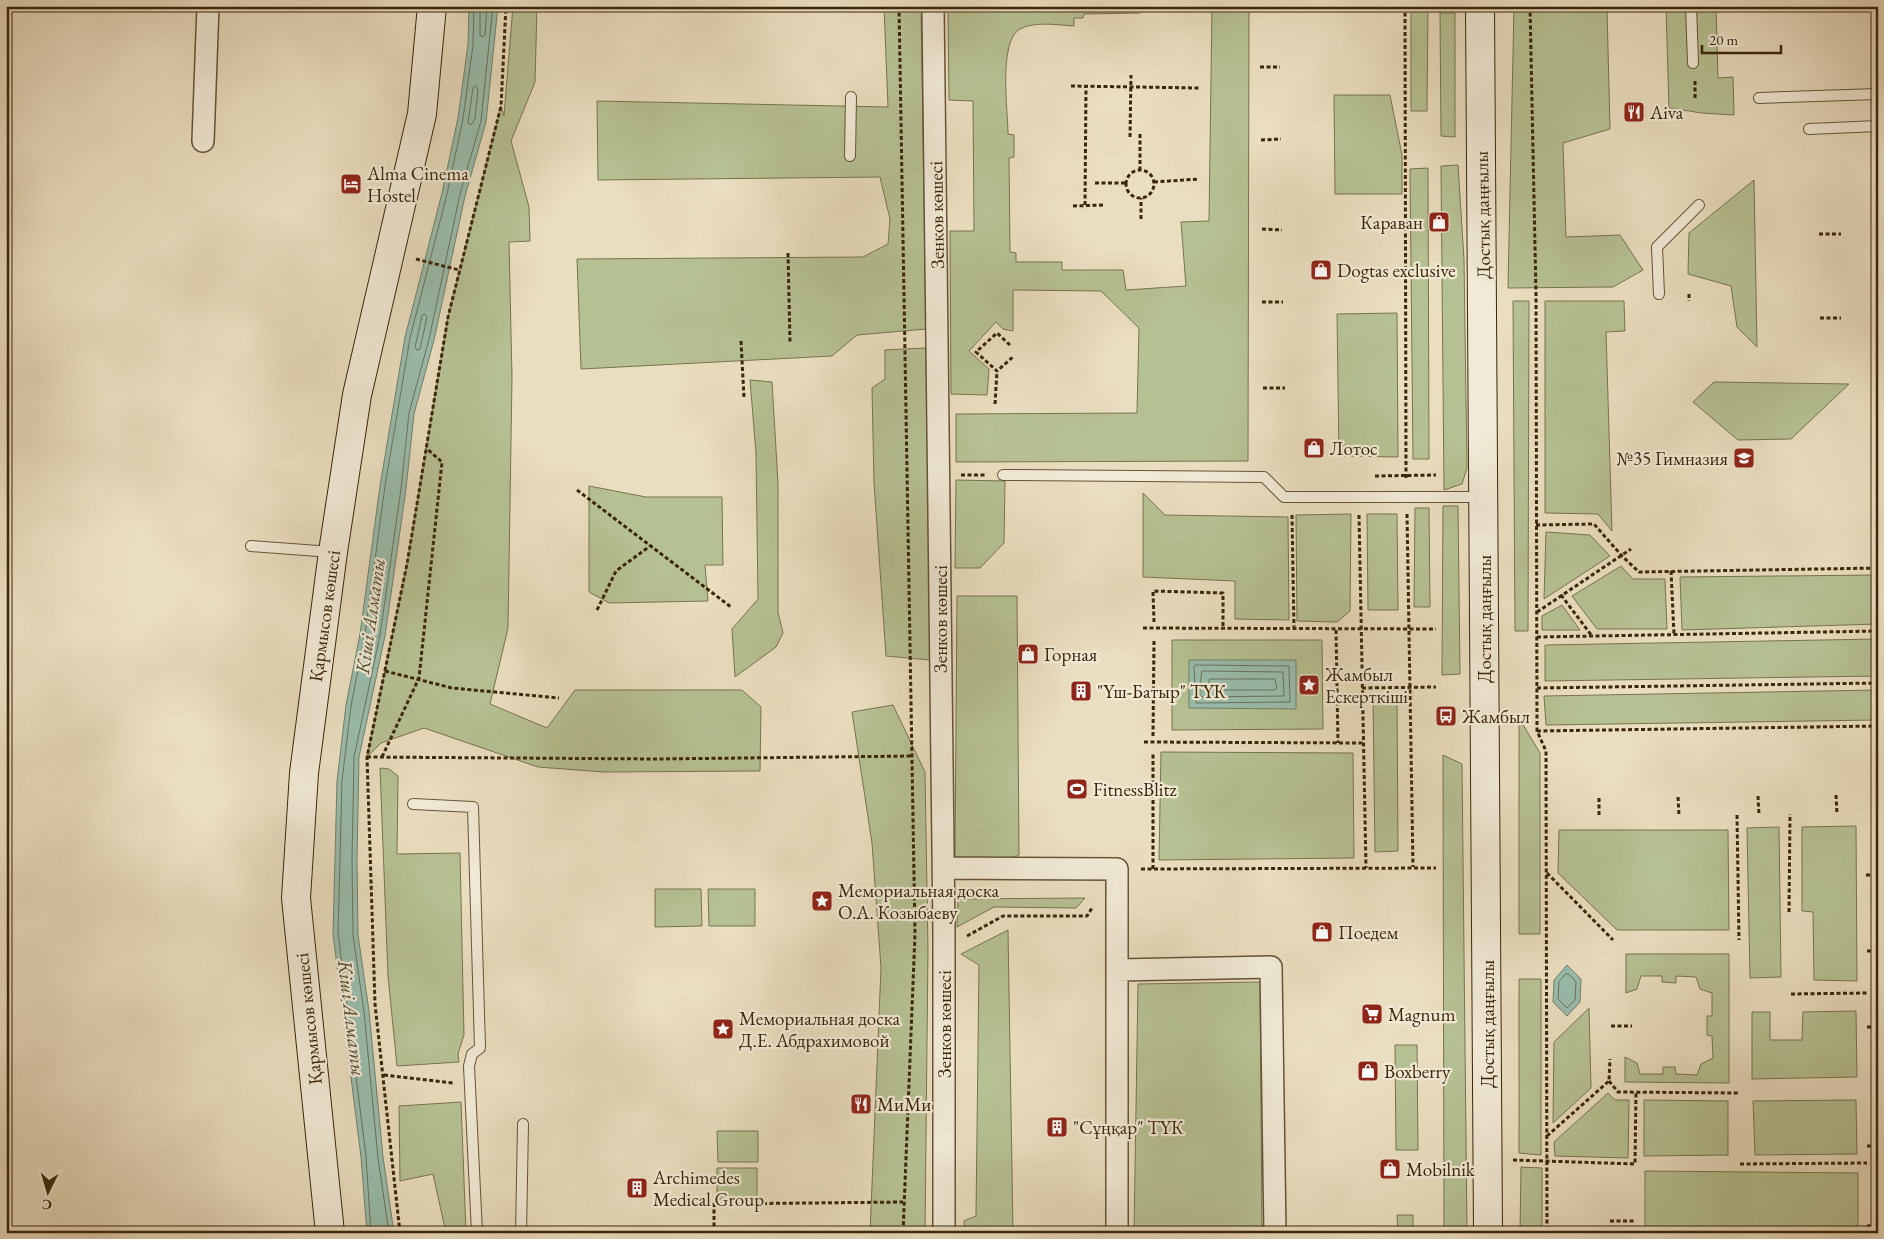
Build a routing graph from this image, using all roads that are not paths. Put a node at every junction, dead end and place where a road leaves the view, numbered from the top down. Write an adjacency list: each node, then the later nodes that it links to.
1 (208, 6): 12 (street)
2 (432, 6): 19 (street, Қармысов көшесі)
3 (933, 6): 21 (street, Зенков көшесі)
4 (1480, 6): 17 (street, Достық даңғылы)
5 (1691, 6): 6 (lane)
6 (1694, 62)
7 (1878, 94): 9 (lane)
8 (851, 97): 13 (lane)
9 (1759, 98)
10 (1878, 126): 11 (lane)
11 (1809, 128)
12 (203, 140)
13 (850, 156)
14 (1699, 205): 15 (lane)
15 (1659, 294)
16 (1003, 475): 17 (lane)
17 (1484, 497): 30 (street, Достық даңғылы)
18 (251, 546): 19 (lane)
19 (333, 552): 24 (street, Қармысов көшесі)
20 (413, 804): 25 (lane)
21 (943, 868): 22 (street); 27 (street, Зенков көшесі)
22 (1118, 970): 28 (street); 29 (street)
23 (522, 1124): 26 (lane)
24 (330, 1233)
25 (478, 1233)
26 (521, 1233)
27 (944, 1233)
28 (1117, 1233)
29 (1275, 1233)
30 (1488, 1233)

